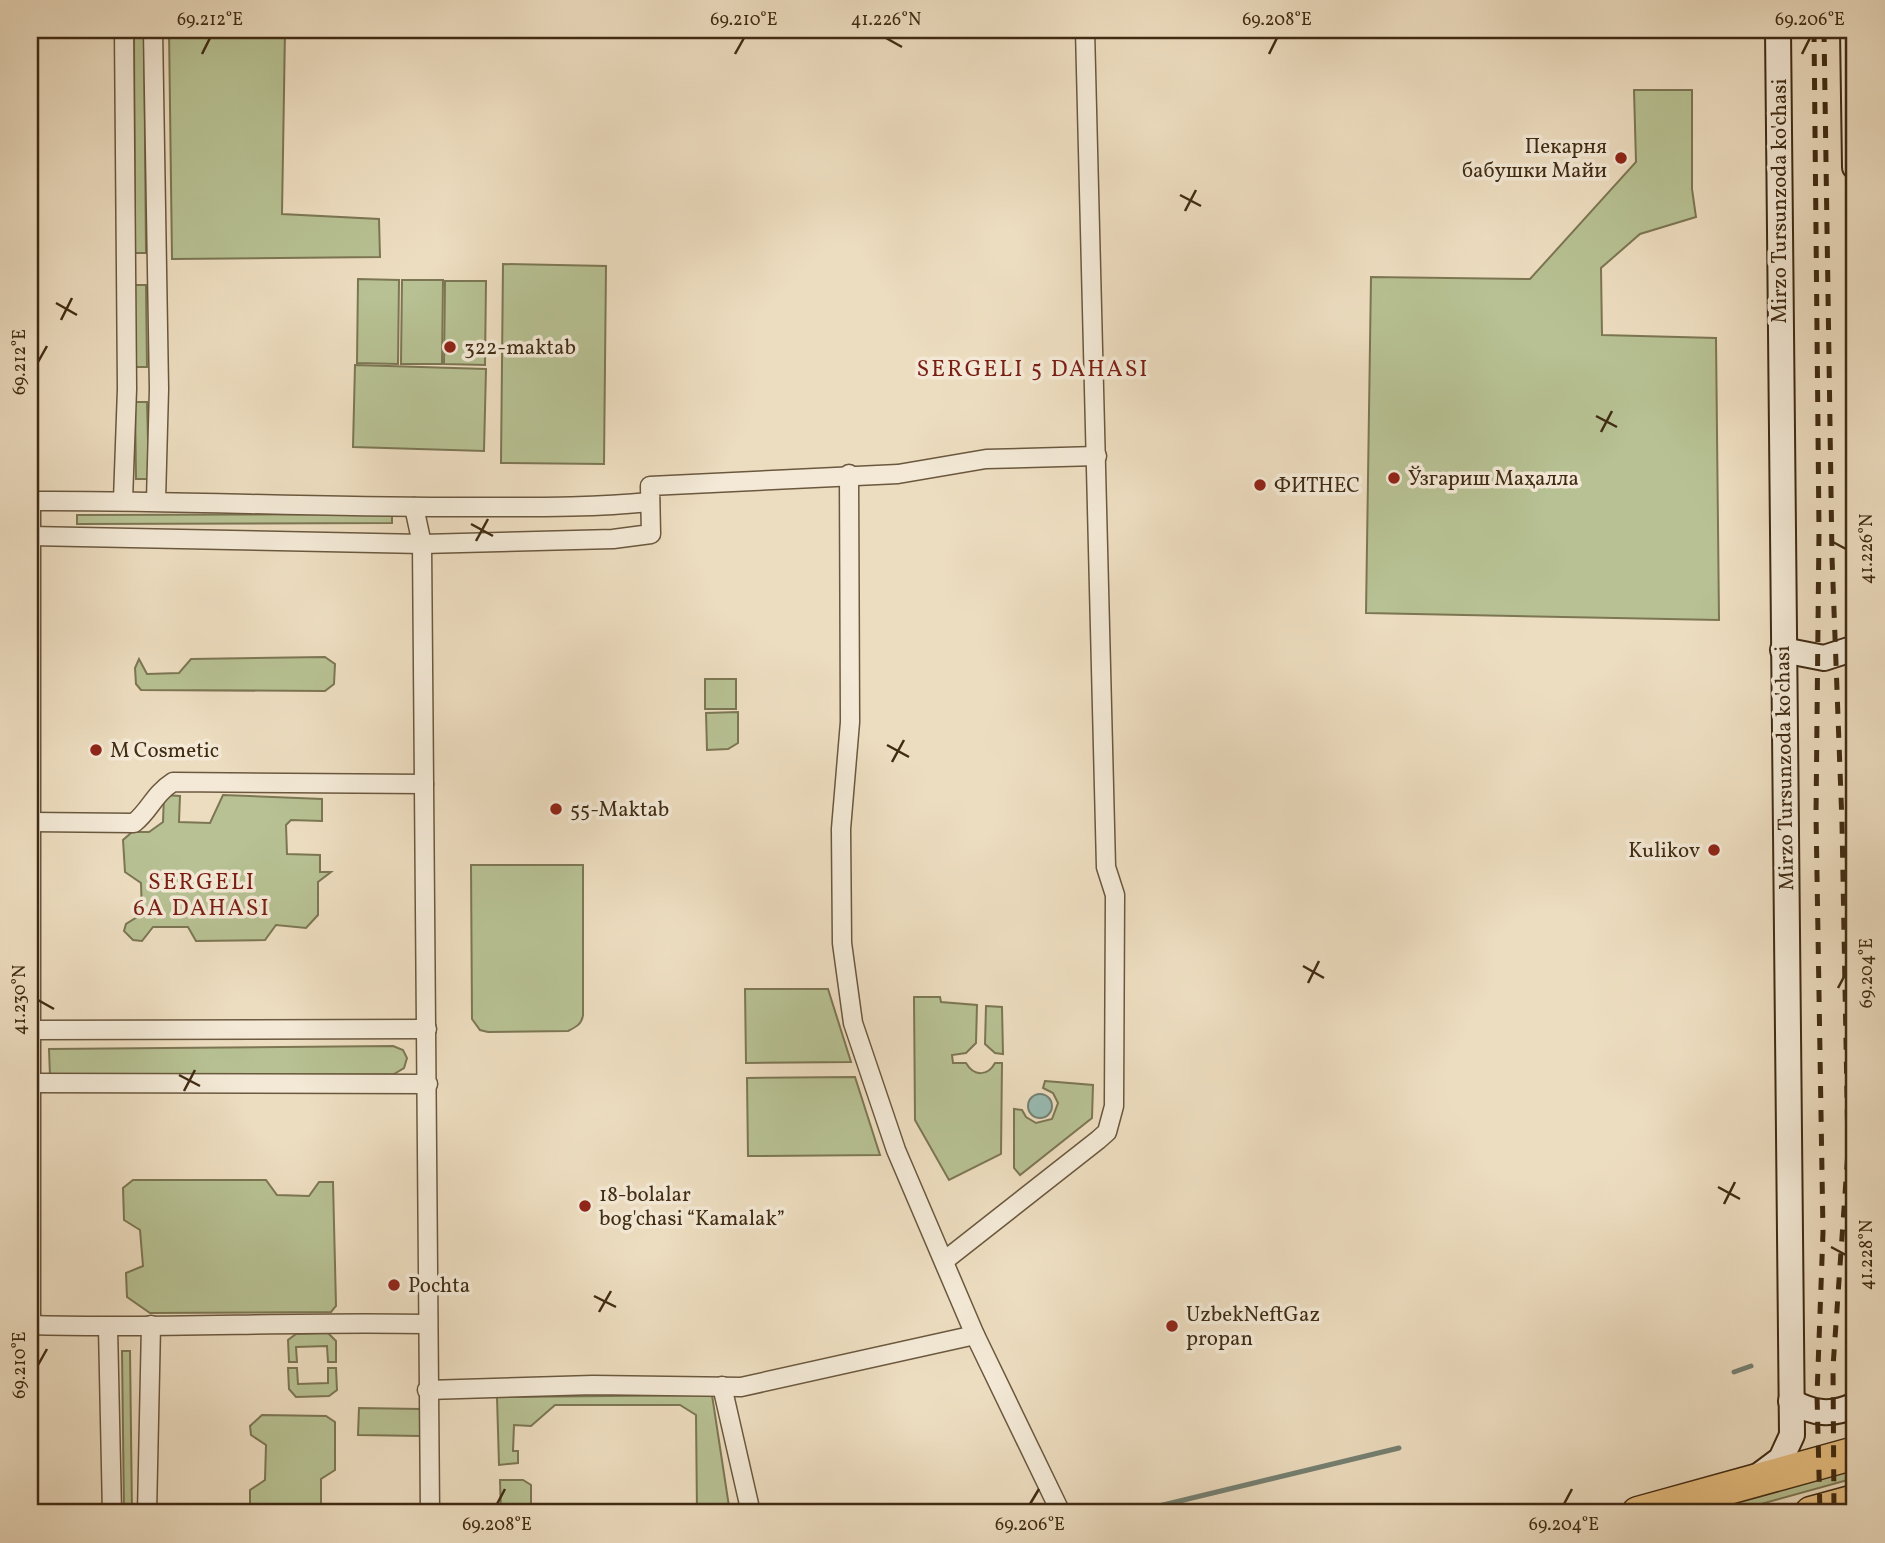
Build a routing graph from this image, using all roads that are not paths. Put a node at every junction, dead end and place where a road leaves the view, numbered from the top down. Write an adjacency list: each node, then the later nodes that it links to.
1 (124, 30): 8 (street)
2 (153, 30): 7 (street)
3 (1085, 30): 11 (street)
4 (1778, 30): 21 (main road, Mirzo Tursunzoda ko'chasi)
5 (1853, 30): 6 (main road)
6 (1855, 167)
7 (156, 262): 8 (street); 10 (street)
8 (125, 263): 9 (street)
9 (127, 389): 10 (street); 13 (street)
10 (159, 389): 14 (street)
11 (1097, 456): 12 (street); 28 (street)
12 (849, 474): 16 (street); 28 (street)
13 (123, 500): 14 (street); 15 (street)
14 (156, 500): 17 (street)
15 (31, 501): 18 (street)
16 (650, 502): 17 (street); 19 (street)
17 (414, 507): 19 (street)
18 (31, 536): 19 (street); 23 (street)
19 (422, 544): 22 (street)
20 (1855, 648): 21 (main road)
21 (1783, 650): 36 (main road, Mirzo Tursunzoda ko'chasi)
22 (424, 784): 23 (street); 24 (street)
23 (32, 822): 25 (street)
24 (427, 1029): 25 (street); 27 (street)
25 (32, 1030): 26 (street)
26 (32, 1083): 27 (street); 30 (street)
27 (428, 1084): 29 (street)
28 (944, 1261): 33 (street)
29 (426, 1324): 31 (street); 35 (street)
30 (30, 1325): 32 (street)
31 (151, 1325): 32 (street); 42 (street)
32 (108, 1327): 41 (street)
33 (975, 1335): 34 (street); 45 (street)
34 (722, 1386): 35 (street); 44 (street)
35 (428, 1390): 43 (street)
36 (1791, 1401): 37 (main road); 39 (main road, Mirzo Tursunzoda ko'chasi)
37 (1855, 1405)
38 (1855, 1452): 39 (highway)
39 (1745, 1483): 46 (highway)
40 (1855, 1501): 47 (highway)
41 (112, 1513)
42 (147, 1513)
43 (430, 1513)
44 (751, 1513)
45 (1060, 1513)
46 (1638, 1513)
47 (1811, 1513)

